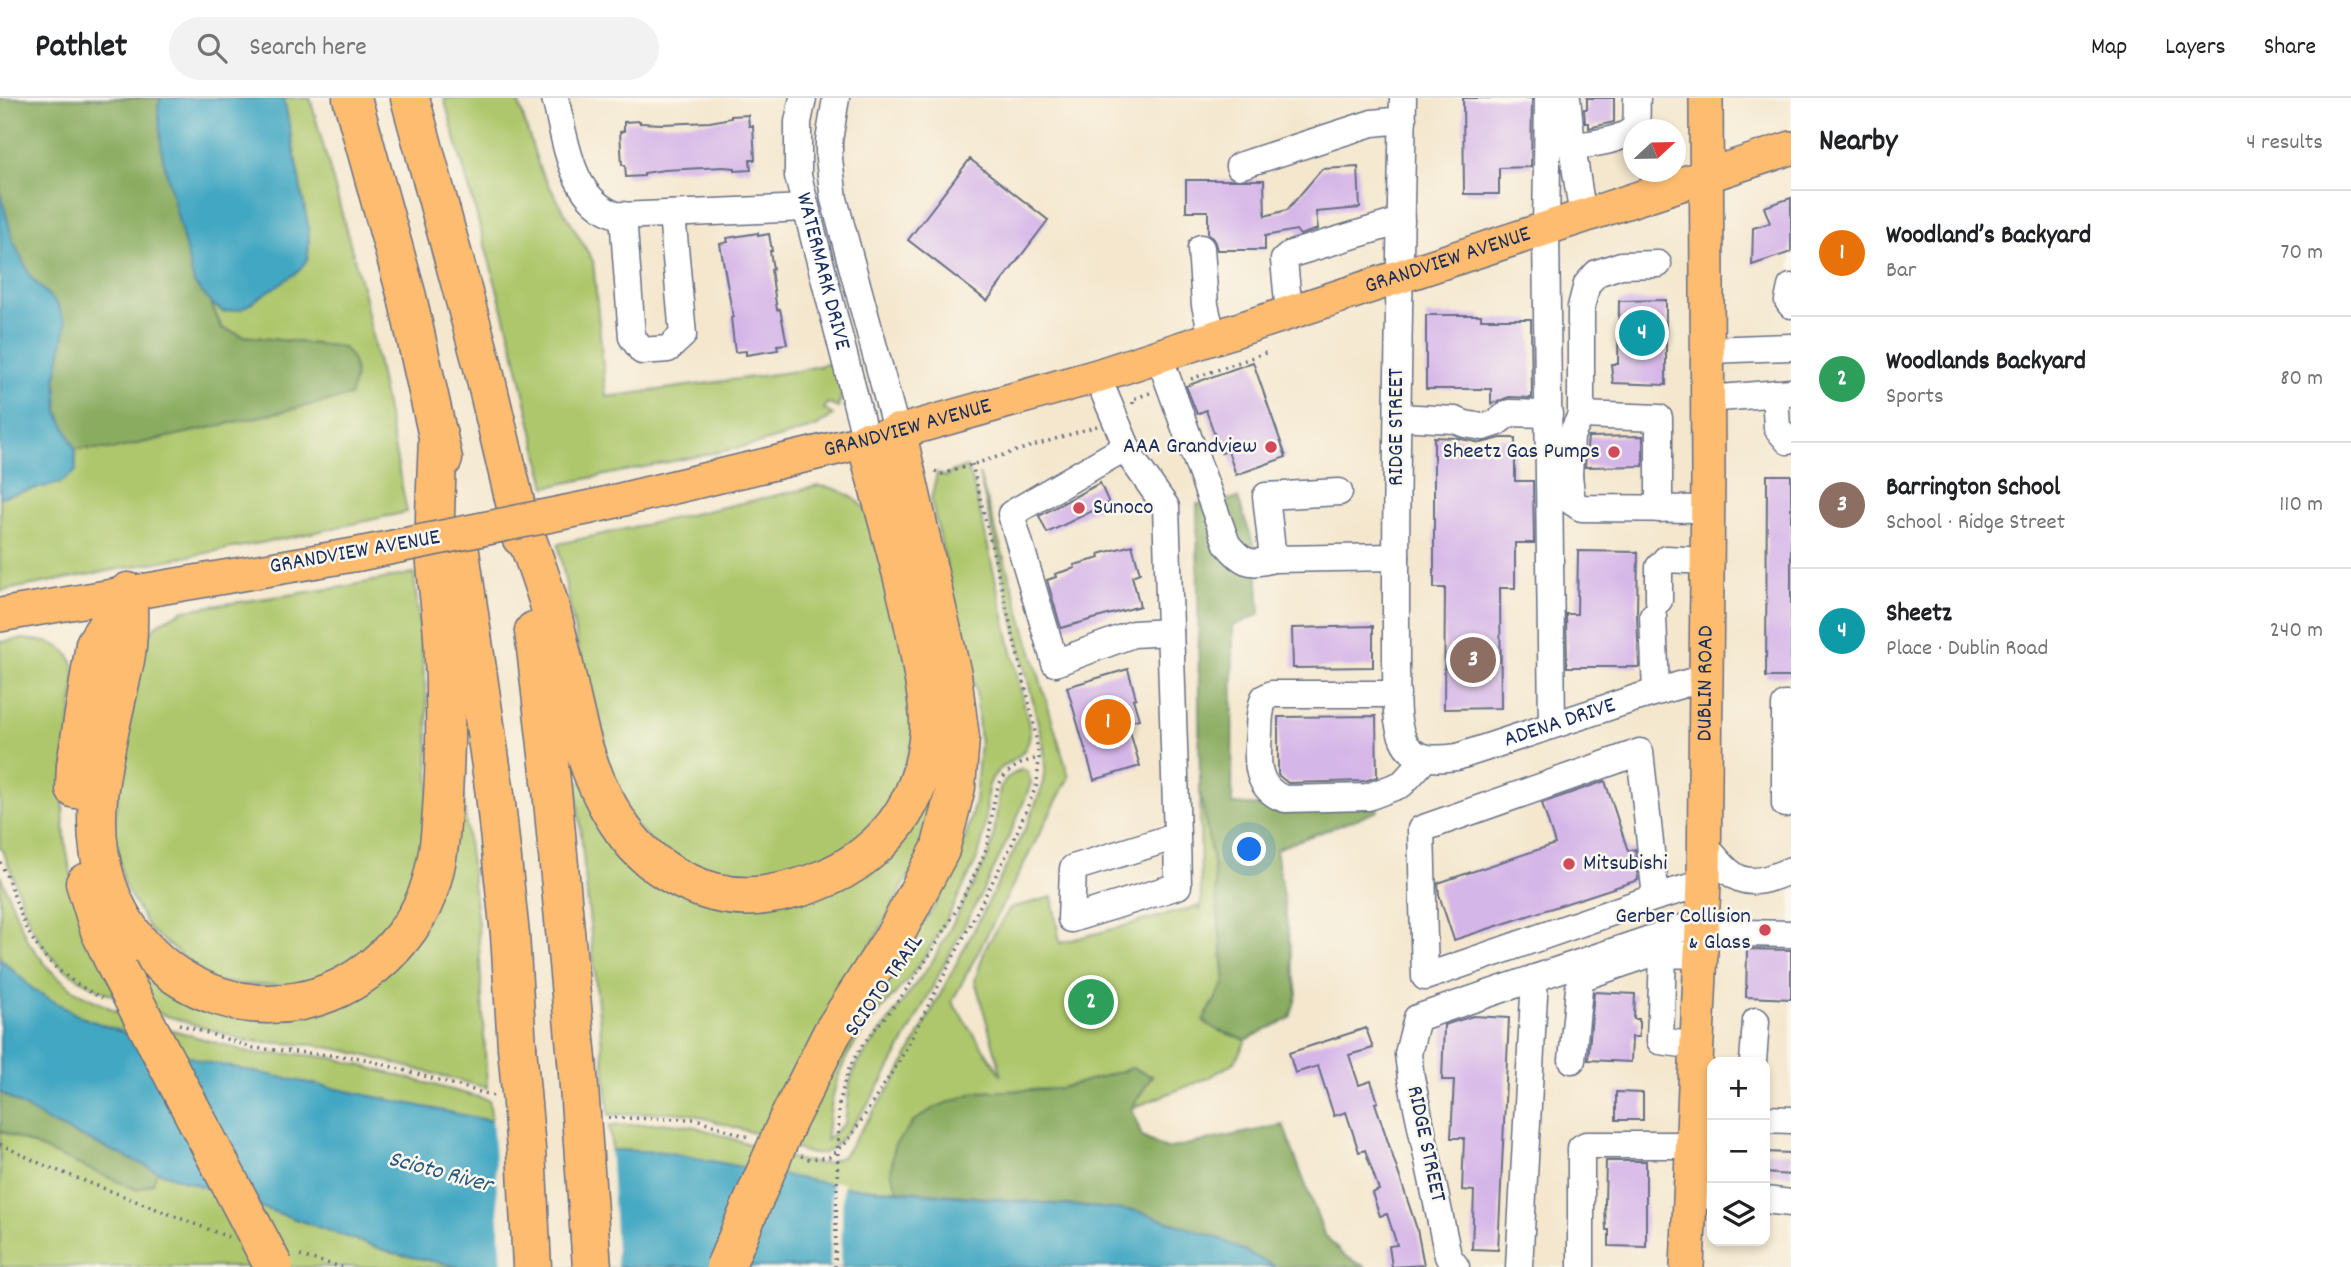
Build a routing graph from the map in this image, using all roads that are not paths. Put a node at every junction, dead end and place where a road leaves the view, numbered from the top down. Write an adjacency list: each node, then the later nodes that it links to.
1 (352, 98): 39 (highway)
2 (410, 98): 47 (highway)
3 (555, 98): 17 (street)
4 (803, 98): 15 (street, WATERMARK DRIVE)
5 (836, 98): 40 (street, WATERMARK DRIVE)
6 (1548, 98): 20 (street)
7 (1567, 98): 11 (street)
8 (1637, 98): 11 (street)
9 (1706, 98): 14 (main road, DUBLIN ROAD)
10 (1403, 109): 13 (street); 19 (street, RIDGE STREET)
11 (1572, 146): 18 (street)
12 (1791, 148): 14 (main road, GRANDVIEW AVENUE)
13 (1238, 166)
14 (1707, 176): 18 (main road, GRANDVIEW AVENUE); 31 (main road, DUBLIN ROAD)
15 (805, 208): 16 (street); 40 (street, WATERMARK DRIVE)
16 (672, 214): 17 (street); 17 (street)
17 (623, 215)
18 (1583, 217): 20 (main road, GRANDVIEW AVENUE)
19 (1401, 221): 23 (street, RIDGE STREET); 26 (street)
20 (1546, 229): 23 (main road, GRANDVIEW AVENUE); 27 (street)
21 (1201, 248): 29 (street)
22 (1658, 264): 28 (street)
23 (1398, 277): 26 (main road, GRANDVIEW AVENUE); 38 (street, RIDGE STREET)
24 (1791, 287): 25 (street)
25 (1791, 305)
26 (1289, 313): 29 (main road, GRANDVIEW AVENUE)
27 (1547, 336): 28 (street); 36 (street)
28 (1581, 336): 37 (street)
29 (1213, 339): 32 (main road, GRANDVIEW AVENUE)
30 (1791, 346): 31 (street)
31 (1709, 350): 35 (main road, DUBLIN ROAD)
32 (1159, 356): 33 (main road, GRANDVIEW AVENUE); 49 (street)
33 (1097, 376): 40 (main road, GRANDVIEW AVENUE); 42 (street)
34 (1783, 393): 35 (street); 41 (street)
35 (1708, 399): 46 (main road, DUBLIN ROAD)
36 (1549, 414): 38 (street); 43 (street)
37 (1581, 415): 43 (street); 45 (street)
38 (1398, 417): 48 (street, RIDGE STREET)
39 (438, 435): 51 (highway); 84 (highway, bridge)
40 (882, 437): 47 (highway); 51 (main road, GRANDVIEW AVENUE, bridge); 86 (highway, bridge)
41 (1791, 440)
42 (1126, 447): 53 (street); 53 (street)
43 (1559, 475): 45 (street); 59 (street)
44 (1339, 492): 49 (street)
45 (1659, 509): 46 (street)
46 (1707, 509): 50 (main road, DUBLIN ROAD)
47 (517, 511): 85 (highway, bridge)
48 (1396, 557): 49 (street); 57 (street, RIDGE STREET)
49 (1273, 559)
50 (1707, 561): 54 (main road, DUBLIN ROAD); 56 (street)
51 (128, 592): 52 (main road, GRANDVIEW AVENUE); 83 (highway, bridge)
52 (0, 615)
53 (1170, 632): 62 (street)
54 (1707, 677): 56 (street, ADENA DRIVE); 63 (main road, DUBLIN ROAD)
55 (1791, 687): 58 (street)
56 (1656, 692): 59 (street, ADENA DRIVE)
57 (1397, 694): 60 (street, RIDGE STREET); 60 (street)
58 (1780, 710): 61 (street)
59 (1552, 725): 60 (street, ADENA DRIVE)
60 (1419, 755)
61 (1788, 804)
62 (1177, 835)
63 (1704, 844): 64 (street); 65 (main road, DUBLIN ROAD)
64 (1791, 870)
65 (1704, 883): 66 (street); 68 (main road, DUBLIN ROAD)
66 (1656, 897): 66 (street)
67 (1791, 934): 68 (street)
68 (1703, 936): 69 (street); 70 (street); 73 (main road, DUBLIN ROAD)
69 (1663, 954): 70 (street); 73 (street)
70 (1577, 971): 71 (street); 75 (street)
71 (1535, 978): 87 (street, RIDGE STREET); 88 (street)
72 (1756, 1021): 74 (street)
73 (1698, 1045): 76 (main road, DUBLIN ROAD)
74 (1753, 1057)
75 (1573, 1059)
76 (1704, 1105): 79 (main road, DUBLIN ROAD)
77 (1770, 1119): 78 (street)
78 (1791, 1120)
79 (1693, 1145): 80 (main road, DUBLIN ROAD); 89 (street)
80 (1701, 1195): 90 (main road, DUBLIN ROAD)
81 (1770, 1201): 82 (street)
82 (1791, 1203)
83 (281, 1260)
84 (532, 1267)
85 (592, 1267)
86 (725, 1267)
87 (1456, 1267)
88 (1520, 1267)
89 (1581, 1267)
90 (1687, 1267)

